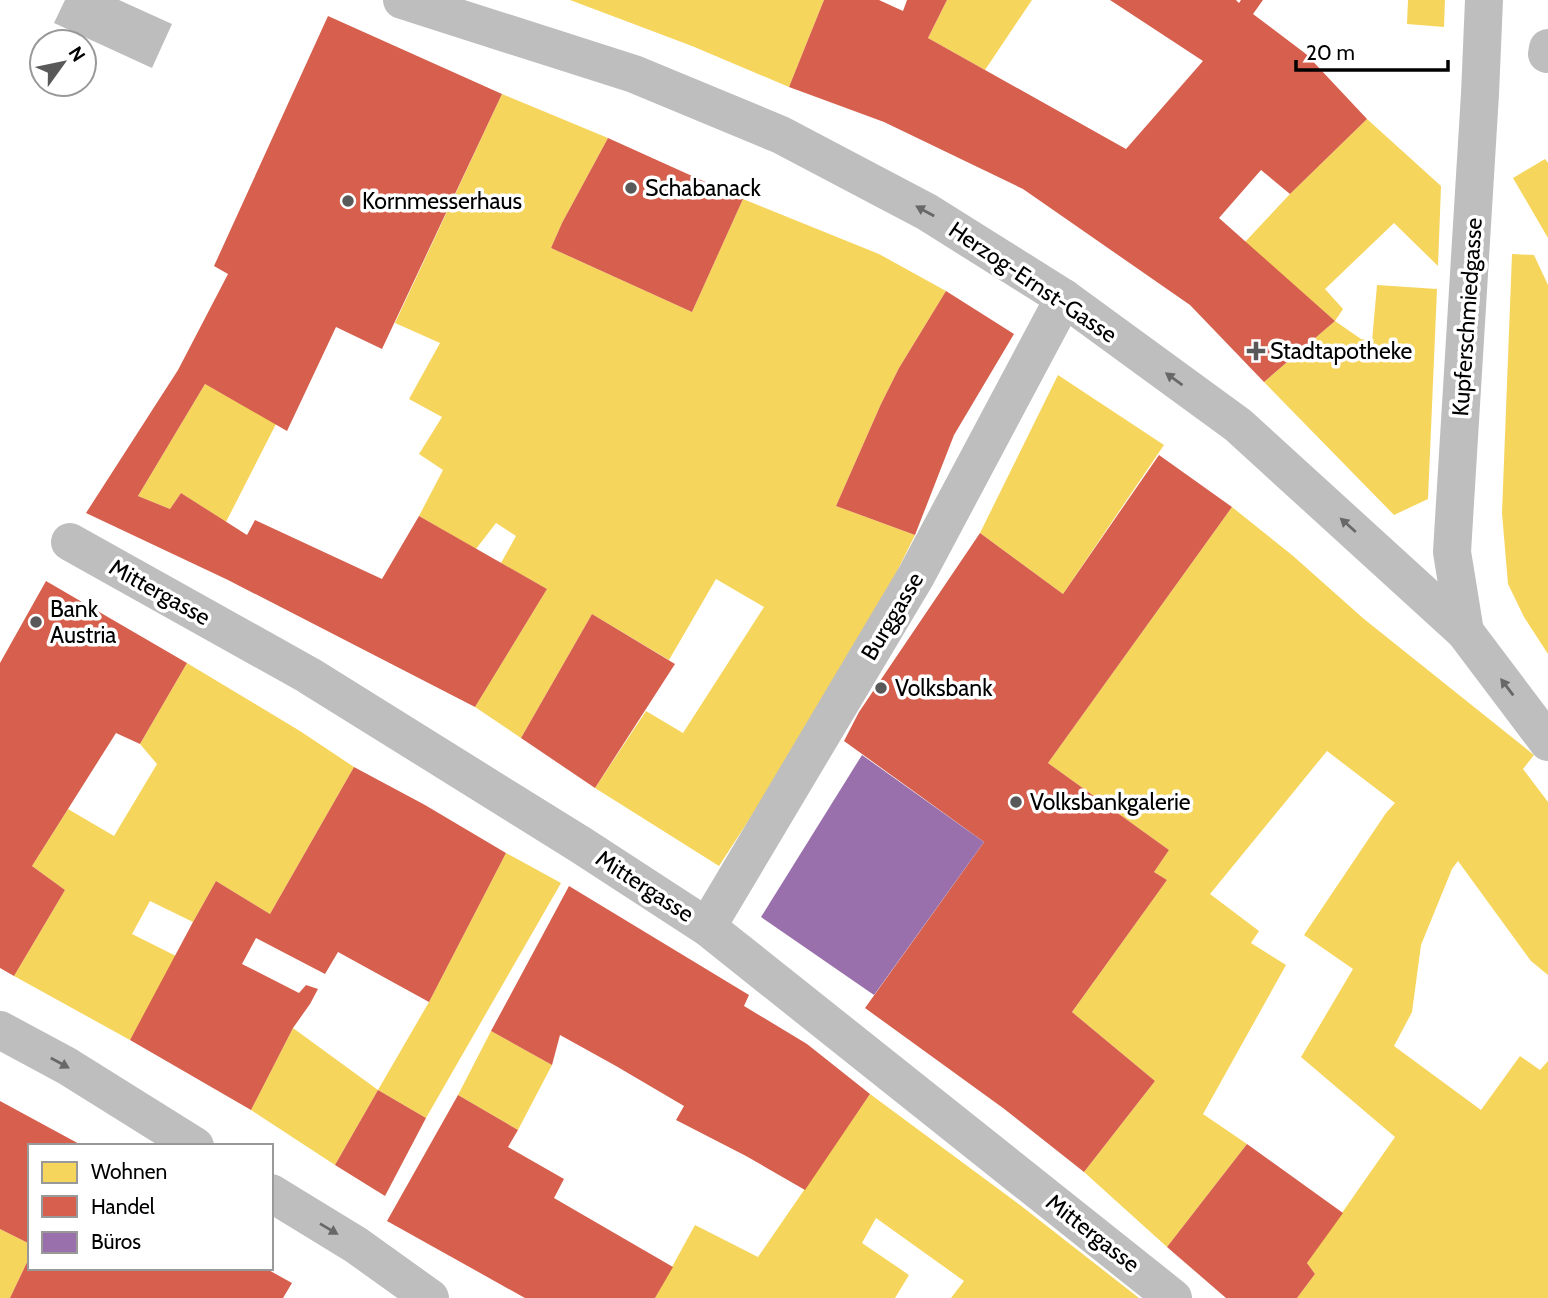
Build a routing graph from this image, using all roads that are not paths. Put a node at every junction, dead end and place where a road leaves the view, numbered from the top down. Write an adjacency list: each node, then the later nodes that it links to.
1 (402, 0): 3 (street, Herzog-Ernst-Gasse, one-way to 1)
2 (1485, 0): 5 (street, Kupferschmiedgasse)
3 (1064, 298): 5 (street, Herzog-Ernst-Gasse, one-way to 3); 7 (street, Burggasse)
4 (70, 542): 7 (street, Mittergasse)
5 (1465, 632): 6 (street, Herzog-Ernst-Gasse, one-way to 5)
6 (1548, 742)
7 (707, 927): 12 (street, Mittergasse)
8 (0, 1030): 9 (street, one-way to 9)
9 (192, 1144)
10 (273, 1194): 11 (street, one-way to 11)
11 (430, 1298)
12 (1173, 1298)

